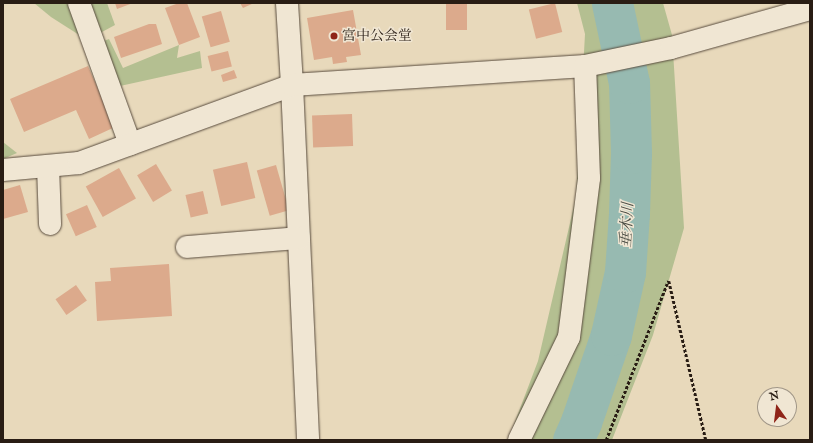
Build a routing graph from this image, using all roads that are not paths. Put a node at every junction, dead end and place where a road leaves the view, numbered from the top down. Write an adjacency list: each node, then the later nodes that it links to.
1 (79, 3): 6 (street)
2 (287, 3): 5 (street)
3 (810, 9): 4 (street)
4 (585, 66): 5 (street); 13 (street)
5 (292, 85): 6 (street); 10 (street)
6 (130, 144): 7 (street)
7 (48, 166): 8 (street); 9 (street)
8 (3, 170)
9 (50, 224)
10 (299, 238): 11 (street); 12 (street)
11 (187, 247)
12 (308, 440)
13 (519, 440)

